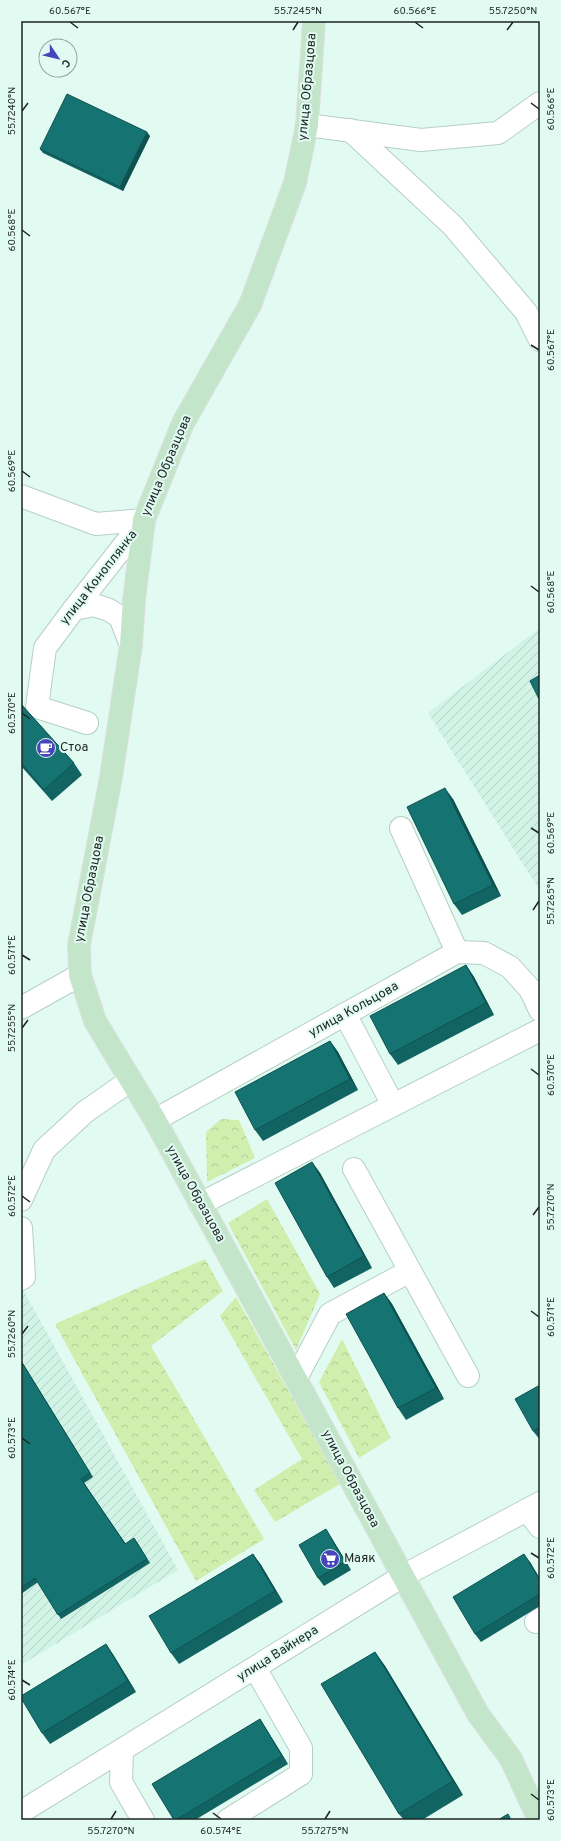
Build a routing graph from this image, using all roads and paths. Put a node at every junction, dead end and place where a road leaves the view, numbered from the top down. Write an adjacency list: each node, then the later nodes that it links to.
1 (314, 21): 3 (main road, улица Образцова)
2 (540, 104): 4 (street)
3 (307, 125): 4 (street); 7 (main road, улица Образцова)
4 (350, 130): 5 (street)
5 (540, 340)
6 (21, 496): 7 (street, улица Коноплянка)
7 (144, 520): 8 (street, улица Коноплянка); 9 (main road, улица Образцова)
8 (74, 609): 9 (street); 10 (street, улица Коноплянка)
9 (131, 645): 13 (main road, улица Образцова)
10 (87, 724)
11 (401, 828): 12 (street)
12 (457, 952): 15 (street); 16 (street, улица Кольцова)
13 (80, 975): 14 (street); 18 (main road, улица Образцова)
14 (21, 1008)
15 (540, 1010)
16 (345, 1014): 19 (street); 20 (street, улица Кольцова)
17 (540, 1030): 19 (street)
18 (131, 1080): 20 (main road, улица Образцова); 22 (street)
19 (393, 1105): 23 (street)
20 (155, 1120): 23 (main road, улица Образцова)
21 (354, 1169): 25 (street)
22 (21, 1200)
23 (200, 1204): 28 (main road, улица Образцова)
24 (21, 1228): 26 (street)
25 (410, 1271): 27 (street); 28 (street)
26 (21, 1279)
27 (468, 1376)
28 (296, 1378): 30 (main road, улица Образцова)
29 (536, 1513): 30 (street, улица Вайнера)
30 (403, 1576): 31 (street, улица Вайнера); 36 (main road, улица Образцова)
31 (255, 1668): 32 (street, улица Вайнера); 35 (street)
32 (122, 1750): 33 (street, улица Вайнера); 34 (street)
33 (21, 1812)
34 (143, 1820)
35 (228, 1820)
36 (539, 1820)

